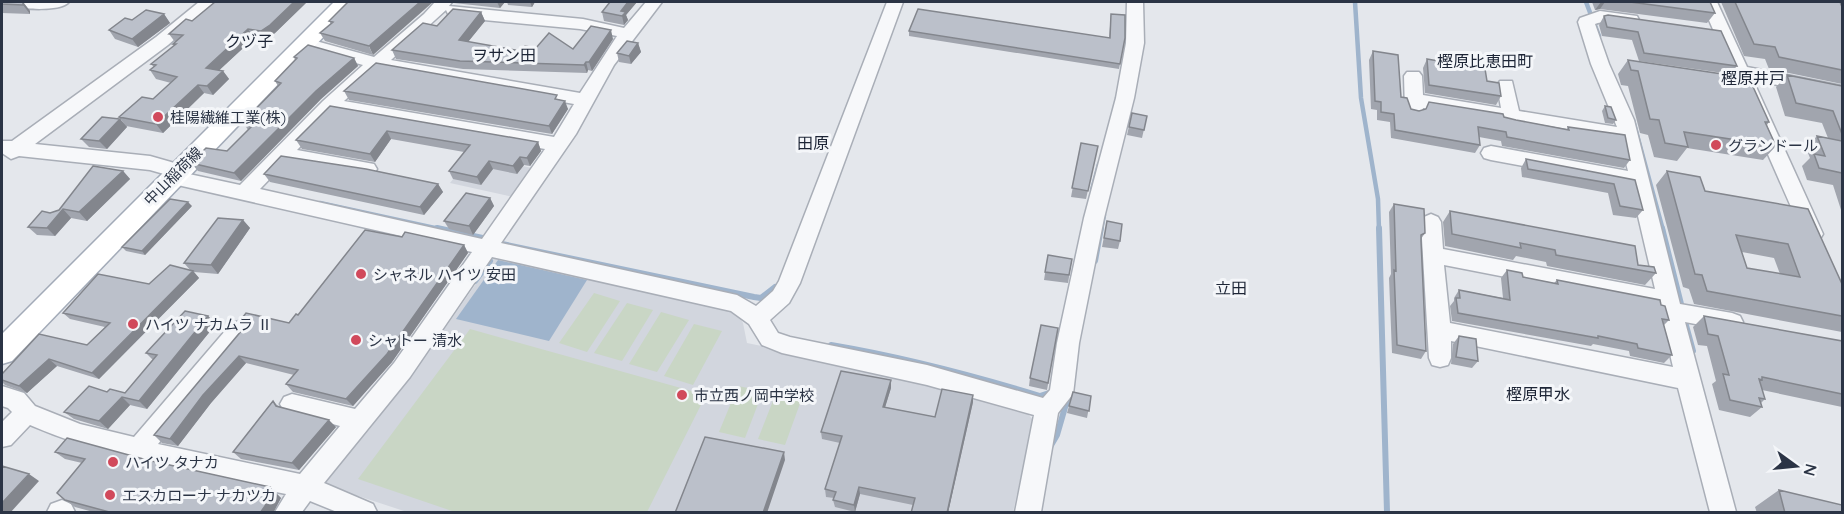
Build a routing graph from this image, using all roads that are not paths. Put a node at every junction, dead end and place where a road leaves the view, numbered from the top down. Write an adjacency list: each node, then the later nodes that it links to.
1 (16, 2): 2 (street)
2 (61, 2)
3 (209, 2): 28 (street)
4 (329, 2): 32 (main road, 中山稲荷線)
5 (346, 2): 15 (main road, 中山稲荷線)
6 (654, 2): 13 (street)
7 (895, 2): 42 (street)
8 (1135, 2): 52 (street)
9 (1709, 2): 14 (street)
10 (441, 5): 13 (street); 16 (street)
11 (1645, 22): 17 (street)
12 (1701, 30): 14 (street)
13 (629, 33): 23 (street)
14 (1723, 33): 20 (street)
15 (305, 43): 16 (street); 32 (main road, 中山稲荷線)
16 (376, 63): 23 (street); 24 (street)
17 (1600, 64): 18 (street); 26 (street)
18 (1623, 67)
19 (1413, 76): 25 (street)
20 (1737, 80): 22 (street); 39 (street)
21 (1506, 85): 25 (street)
22 (1842, 92)
23 (584, 100): 27 (street)
24 (329, 105): 27 (street); 29 (street)
25 (1511, 116): 26 (street)
26 (1628, 135): 35 (street)
27 (557, 144): 38 (street)
28 (6, 152): 31 (street)
29 (281, 154): 33 (street); 36 (street)
30 (1491, 154): 35 (street)
31 (99, 159): 32 (street); 34 (street)
32 (170, 169): 36 (street); 44 (main road, 中山稲荷線); 47 (main road, 中山稲荷線)
33 (367, 169)
34 (86, 177)
35 (1639, 180): 41 (street)
36 (251, 186): 38 (street)
37 (1431, 222): 40 (street)
38 (491, 241): 42 (street); 54 (street)
39 (1821, 253)
40 (1433, 255): 41 (street); 46 (street)
41 (1669, 305): 43 (street); 49 (street)
42 (757, 318): 52 (street)
43 (1751, 326)
44 (2, 328)
45 (239, 330): 56 (street)
46 (1439, 330): 48 (street); 49 (street)
47 (2, 352)
48 (1440, 358)
49 (1688, 380): 61 (street)
50 (2, 396): 53 (street)
51 (292, 404): 54 (street)
52 (1047, 409): 60 (street)
53 (27, 412): 55 (street); 56 (street)
54 (360, 421): 57 (street)
55 (2, 437)
56 (138, 450): 57 (street)
57 (311, 490): 58 (street); 59 (street)
58 (288, 513)
59 (364, 513)
60 (1028, 513)
61 (1723, 513)

